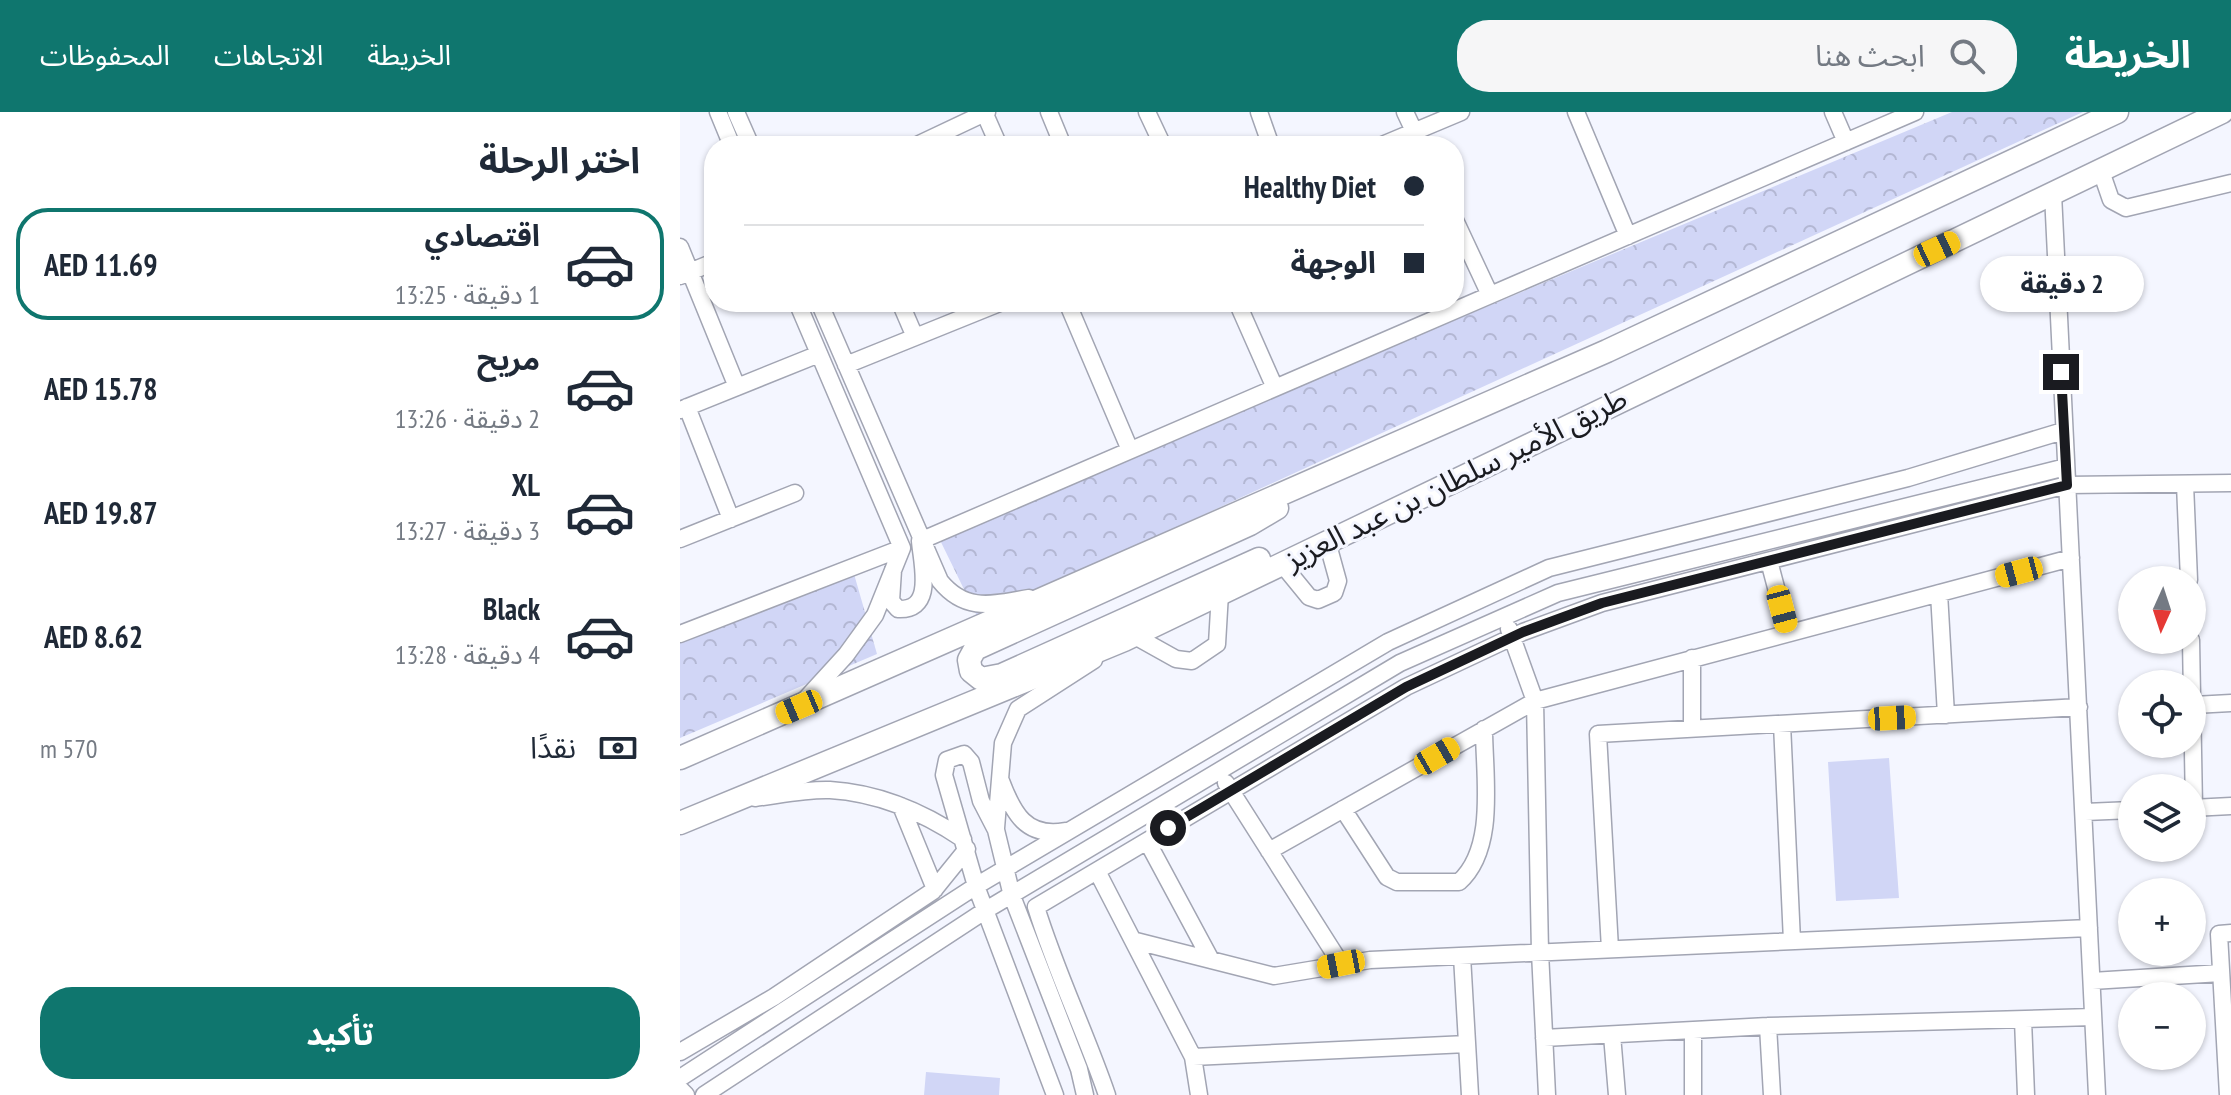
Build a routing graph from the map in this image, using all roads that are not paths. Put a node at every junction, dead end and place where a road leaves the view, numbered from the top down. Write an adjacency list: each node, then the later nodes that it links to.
1 (718, 112): 14 (street)
2 (736, 112): 15 (street)
3 (985, 112): 16 (street); 17 (street)
4 (1049, 112): 18 (street)
5 (1147, 112): 19 (street)
6 (1259, 112): 20 (street)
7 (1405, 112): 21 (street)
8 (1461, 112): 22 (street)
9 (1576, 112): 27 (street)
10 (1833, 112): 23 (street)
11 (1915, 112): 23 (street)
12 (2117, 112): 49 (highway, طريق الأمير سلطان بن عبد العزيز)
13 (2222, 112): 24 (highway, طريق الأمير سلطان بن عبد العزيز)
14 (728, 136)
15 (747, 136)
16 (936, 136)
17 (995, 136)
18 (1059, 136)
19 (1158, 136)
20 (1267, 136)
21 (1417, 136)
22 (1423, 136)
23 (1846, 142): 27 (street)
24 (2101, 171): 25 (street); 26 (highway, طريق الأمير سلطان بن عبد العزيز)
25 (2231, 183)
26 (2053, 194): 47 (street); 55 (highway, طريق الأمير سلطان بن عبد العزيز)
27 (1628, 236): 32 (street)
28 (1464, 239): 32 (street)
29 (680, 247): 31 (street)
30 (704, 266): 31 (street)
31 (685, 274): 44 (street)
32 (1490, 295): 33 (street)
33 (1464, 306)
34 (801, 312): 42 (street)
35 (823, 312): 43 (street)
36 (904, 312): 41 (street)
37 (977, 312): 41 (street)
38 (1071, 312): 48 (street)
39 (1241, 312): 45 (street)
40 (1451, 312): 45 (street)
41 (915, 337): 43 (street)
42 (819, 354): 44 (street); 60 (street)
43 (846, 365): 58 (street)
44 (737, 387): 46 (street)
45 (1275, 388): 48 (street)
46 (684, 409): 56 (street)
47 (2063, 431): 50 (street); 96 (street)
48 (1130, 450): 58 (street)
49 (1368, 455): 55 (highway); 68 (highway, طريق الأمير سلطان بن عبد العزيز)
50 (2066, 467): 53 (street); 69 (street)
51 (2231, 483): 52 (street)
52 (2185, 484): 53 (street); 64 (street)
53 (2067, 485): 61 (street); 62 (street)
54 (795, 493): 56 (street)
55 (1380, 516): 59 (highway, طريق الأمير سلطان بن عبد العزيز)
56 (731, 519): 57 (street)
57 (680, 539)
58 (920, 541): 65 (street); 68 (street)
59 (1327, 541): 63 (highway, طريق الأمير سلطان بن عبد العزيز); 63 (street)
60 (902, 548): 65 (street); 71 (street)
61 (2071, 558): 67 (street); 79 (street)
62 (1769, 561): 70 (street); 72 (street)
63 (1282, 564): 66 (highway, طريق الأمير سلطان بن عبد العزيز)
64 (2188, 566)
65 (893, 570): 78 (street)
66 (1220, 593): 73 (highway, طريق الأمير سلطان بن عبد العزيز); 73 (street)
67 (1939, 593): 70 (street); 80 (street)
68 (1050, 594): 78 (highway, طريق الأمير سلطان بن عبد العزيز)
69 (1504, 617): 72 (street); 85 (street)
70 (1788, 633): 74 (street)
71 (680, 634)
72 (1513, 637): 75 (street); 87 (street)
73 (1128, 638): 86 (street); 88 (highway, طريق الأمير سلطان بن عبد العزيز)
74 (1692, 658): 75 (street); 83 (street)
75 (1535, 701): 82 (street); 112 (street)
76 (2231, 703): 77 (street)
77 (2206, 704)
78 (799, 707): 84 (highway, طريق الأمير سلطان بن عبد العزيز)
79 (2079, 707): 80 (street); 94 (street)
80 (1946, 715): 81 (street)
81 (1782, 724): 83 (street); 110 (street)
82 (1484, 729): 92 (street); 92 (street)
83 (1692, 729): 111 (street)
84 (680, 758)
85 (1220, 773): 87 (street); 105 (street)
86 (999, 775): 96 (street); 97 (street)
87 (1231, 791): 98 (street); 100 (street)
88 (734, 800): 89 (street); 95 (highway, طريق الأمير سلطان بن عبد العزيز)
89 (901, 806): 99 (street); 104 (street)
90 (2231, 806): 91 (street)
91 (2206, 807)
92 (1343, 809): 100 (street)
93 (2118, 811): 94 (street)
94 (2085, 812): 107 (street)
95 (680, 823)
96 (1075, 829): 101 (street)
97 (996, 830): 99 (street); 101 (street)
98 (1147, 841): 102 (street); 114 (street)
99 (965, 844): 103 (street); 104 (street)
100 (1269, 851): 115 (street)
101 (1006, 871): 103 (street); 105 (street)
102 (1097, 871): 109 (street); 127 (street)
103 (976, 886): 106 (street); 128 (street)
104 (935, 889): 125 (street)
105 (1012, 896): 106 (street); 130 (street)
106 (986, 910): 132 (street); 133 (street)
107 (2089, 928): 110 (street); 117 (street)
108 (2231, 933): 116 (street)
109 (1136, 941): 114 (street); 126 (street)
110 (1792, 941): 111 (street)
111 (1610, 949): 112 (street)
112 (1540, 952): 113 (street); 123 (street)
113 (1462, 956): 115 (street); 124 (street)
114 (1211, 960): 115 (street)
115 (1341, 964)
116 (2221, 973): 117 (street); 143 (street)
117 (2092, 981): 118 (street)
118 (2093, 1017): 119 (street); 142 (street)
119 (2023, 1020): 120 (street); 141 (street)
120 (1768, 1026): 121 (street); 140 (street)
121 (1693, 1030): 122 (street); 139 (street)
122 (1612, 1035): 123 (street); 138 (street)
123 (1544, 1038): 137 (street)
124 (1467, 1044): 126 (street); 136 (street)
125 (680, 1052)
126 (1193, 1057): 135 (street)
127 (1100, 1076): 130 (street); 134 (street)
128 (680, 1078)
129 (680, 1089): 131 (street)
130 (1084, 1090)
131 (686, 1095)
132 (704, 1095)
133 (1055, 1095)
134 (1107, 1095)
135 (1199, 1095)
136 (1470, 1095)
137 (1547, 1095)
138 (1617, 1095)
139 (1693, 1095)
140 (1772, 1095)
141 (2026, 1095)
142 (2097, 1095)
143 (2228, 1095)

